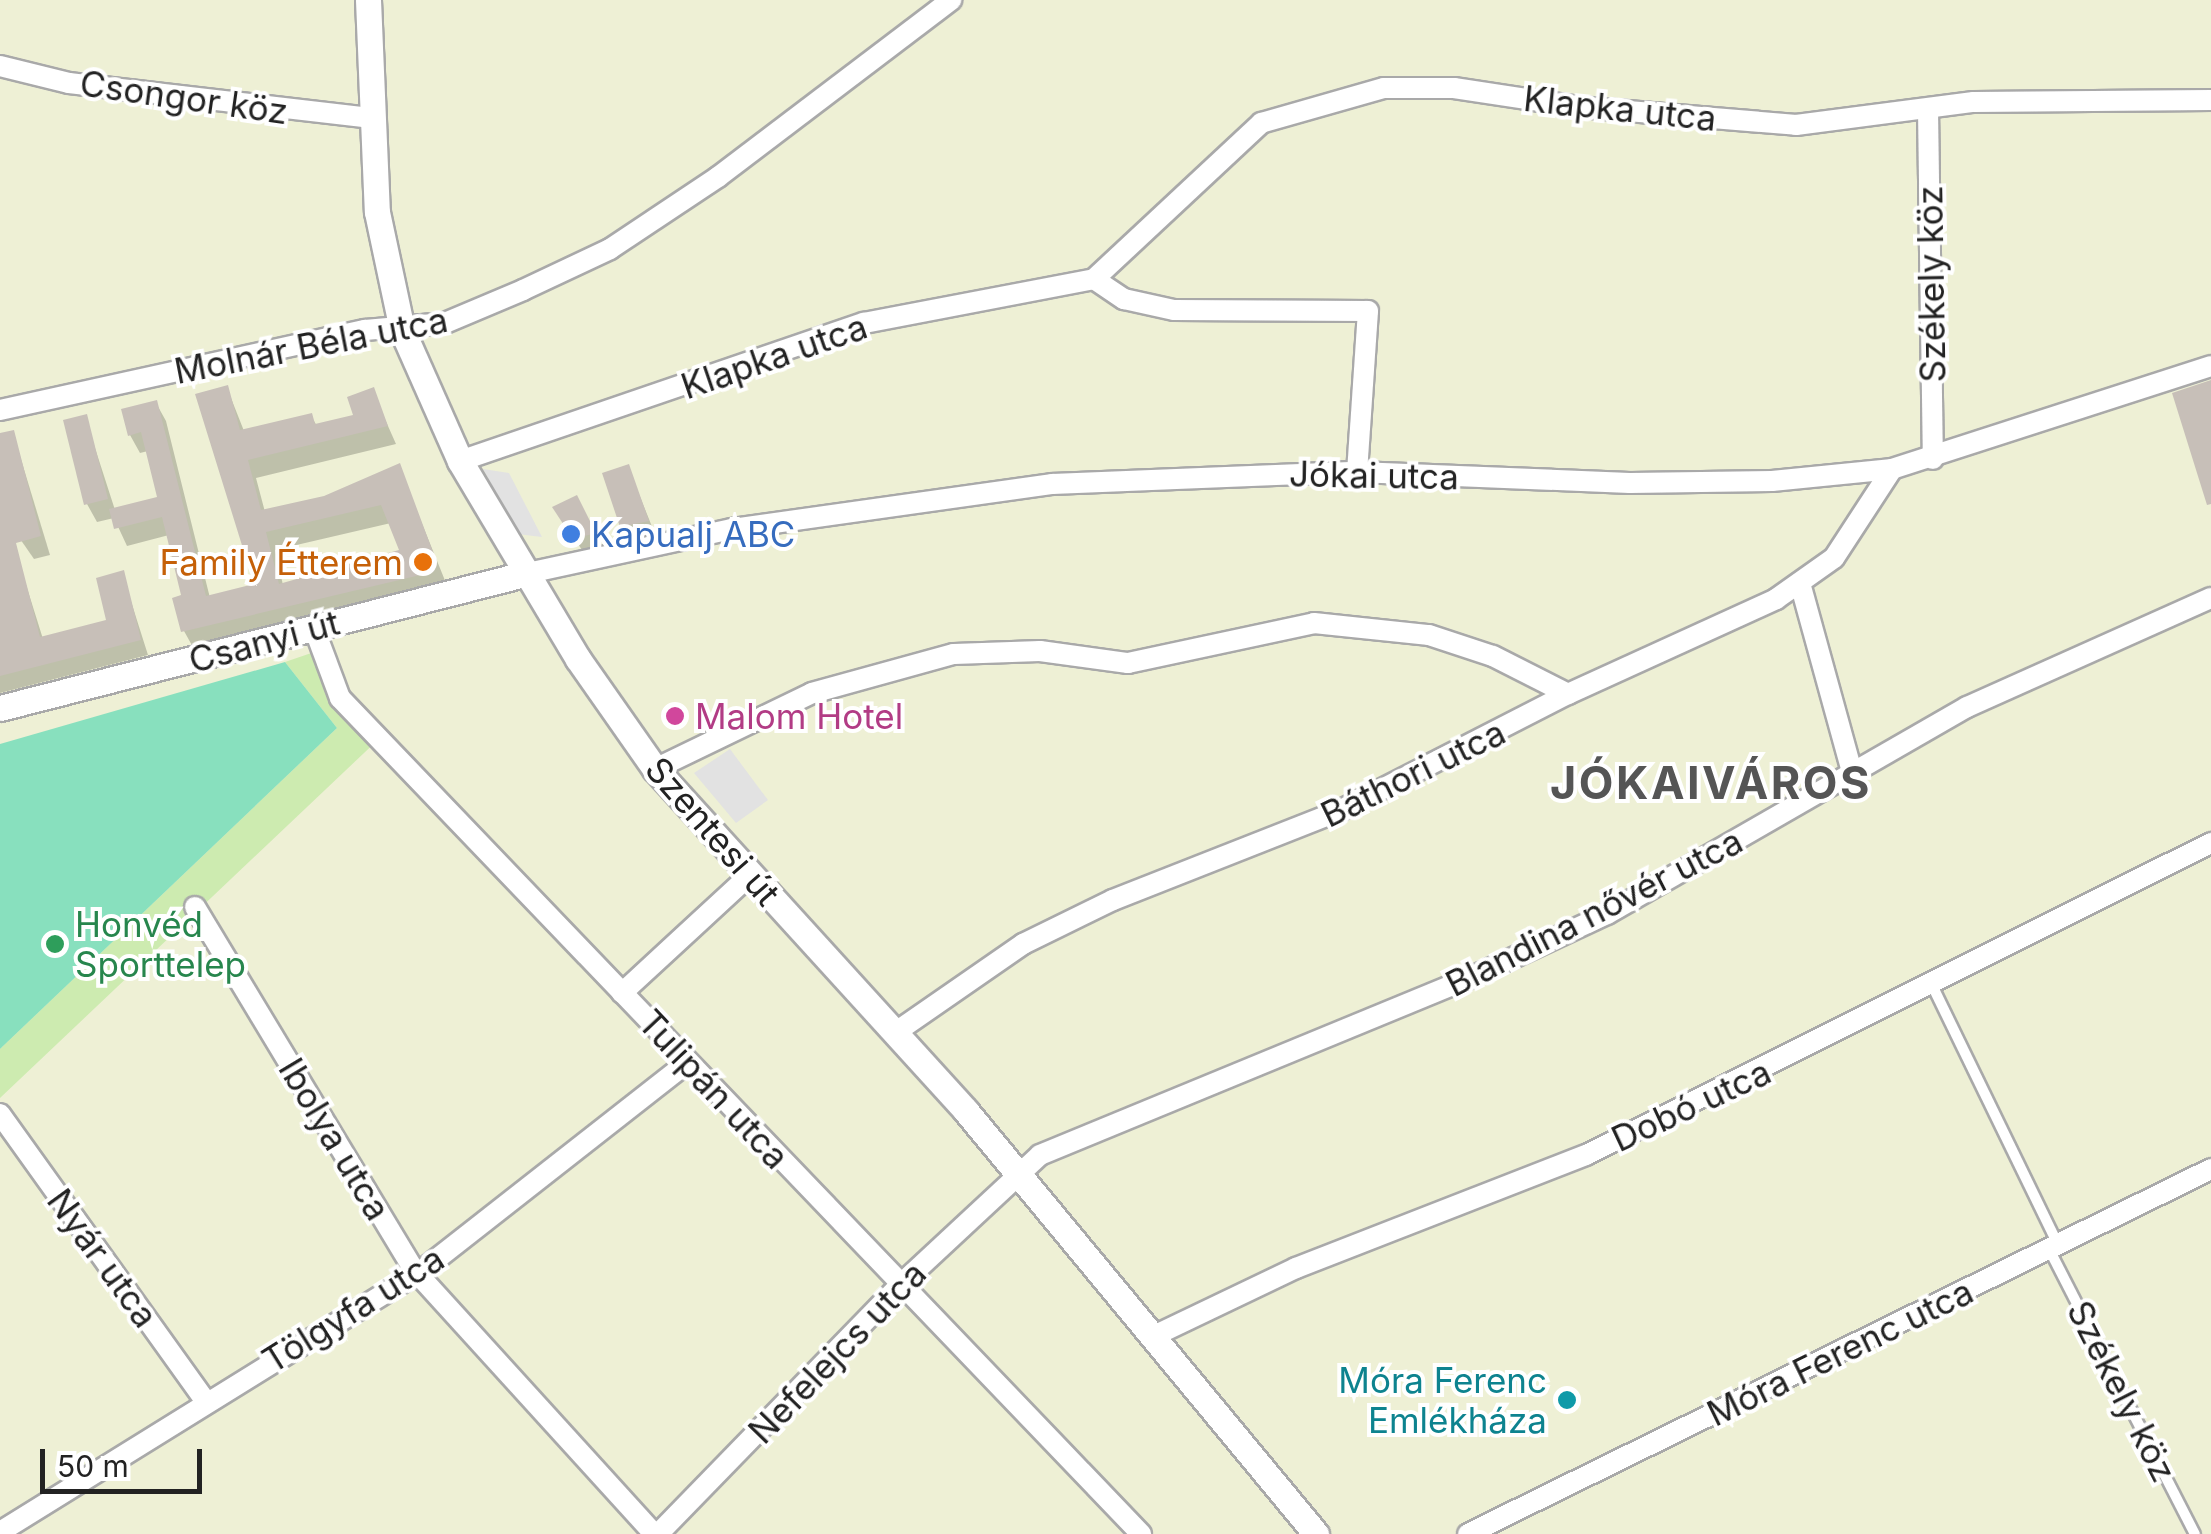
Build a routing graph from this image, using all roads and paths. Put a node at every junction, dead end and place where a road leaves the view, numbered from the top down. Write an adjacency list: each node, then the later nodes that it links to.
1 (368, 0): 6 (street, Szentesi út)
2 (951, 0): 8 (street, Molnár Béla utca)
3 (0, 66): 6 (street, Csongor köz)
4 (2211, 100): 5 (street, Klapka utca)
5 (1928, 108): 7 (street, Klapka utca); 11 (street, Székely köz)
6 (370, 118): 8 (street, Szentesi út)
7 (1094, 278): 12 (street, Klapka utca); 14 (street)
8 (402, 330): 10 (street, Molnár Béla utca); 12 (street, Szentesi út)
9 (2211, 366): 11 (street, Jókai utca)
10 (0, 410)
11 (1933, 459): 13 (street, Jókai utca)
12 (460, 461): 15 (street, Szentesi út)
13 (1892, 469): 14 (street, Jókai utca); 16 (street, Báthori utca)
14 (1356, 472): 15 (street, Jókai utca)
15 (528, 573): 18 (street, Csanyi út); 21 (street, Szentesi út)
16 (1800, 582): 19 (street, Báthori utca); 22 (street)
17 (2211, 598): 22 (street, Blandina nővér utca)
18 (314, 628): 20 (street, Csanyi út); 27 (street, Tulipán utca)
19 (1568, 694): 21 (street); 28 (street, Báthori utca)
20 (0, 708)
21 (655, 768): 24 (street, Szentesi út)
22 (1853, 774): 32 (street, Blandina nővér utca)
23 (2211, 844): 26 (street, Dobó utca)
24 (750, 876): 27 (street); 28 (street, Szentesi út)
25 (195, 907): 34 (street, Ibolya utca)
26 (1932, 983): 33 (lane, Székely köz); 36 (street, Dobó utca)
27 (622, 993): 29 (street, Tulipán utca)
28 (896, 1032): 32 (street, Szentesi út)
29 (688, 1062): 34 (street, Tölgyfa utca); 35 (street, Tulipán utca)
30 (0, 1114): 37 (street, Nyár utca)
31 (2211, 1169): 33 (street, Móra Ferenc utca)
32 (1018, 1172): 35 (street, Nefelejcs utca); 36 (street, Szentesi út)
33 (2054, 1246): 42 (street, Móra Ferenc utca); 43 (lane, Székely köz)
34 (417, 1273): 37 (street, Tölgyfa utca); 39 (street, Ibolya utca)
35 (899, 1286): 39 (street, Nefelejcs utca); 40 (street, Tulipán utca)
36 (1156, 1336): 41 (street, Szentesi út)
37 (206, 1402): 38 (street, Tölgyfa utca)
38 (0, 1532)
39 (656, 1534)
40 (1141, 1534)
41 (1316, 1534)
42 (1468, 1534)
43 (2195, 1534)

